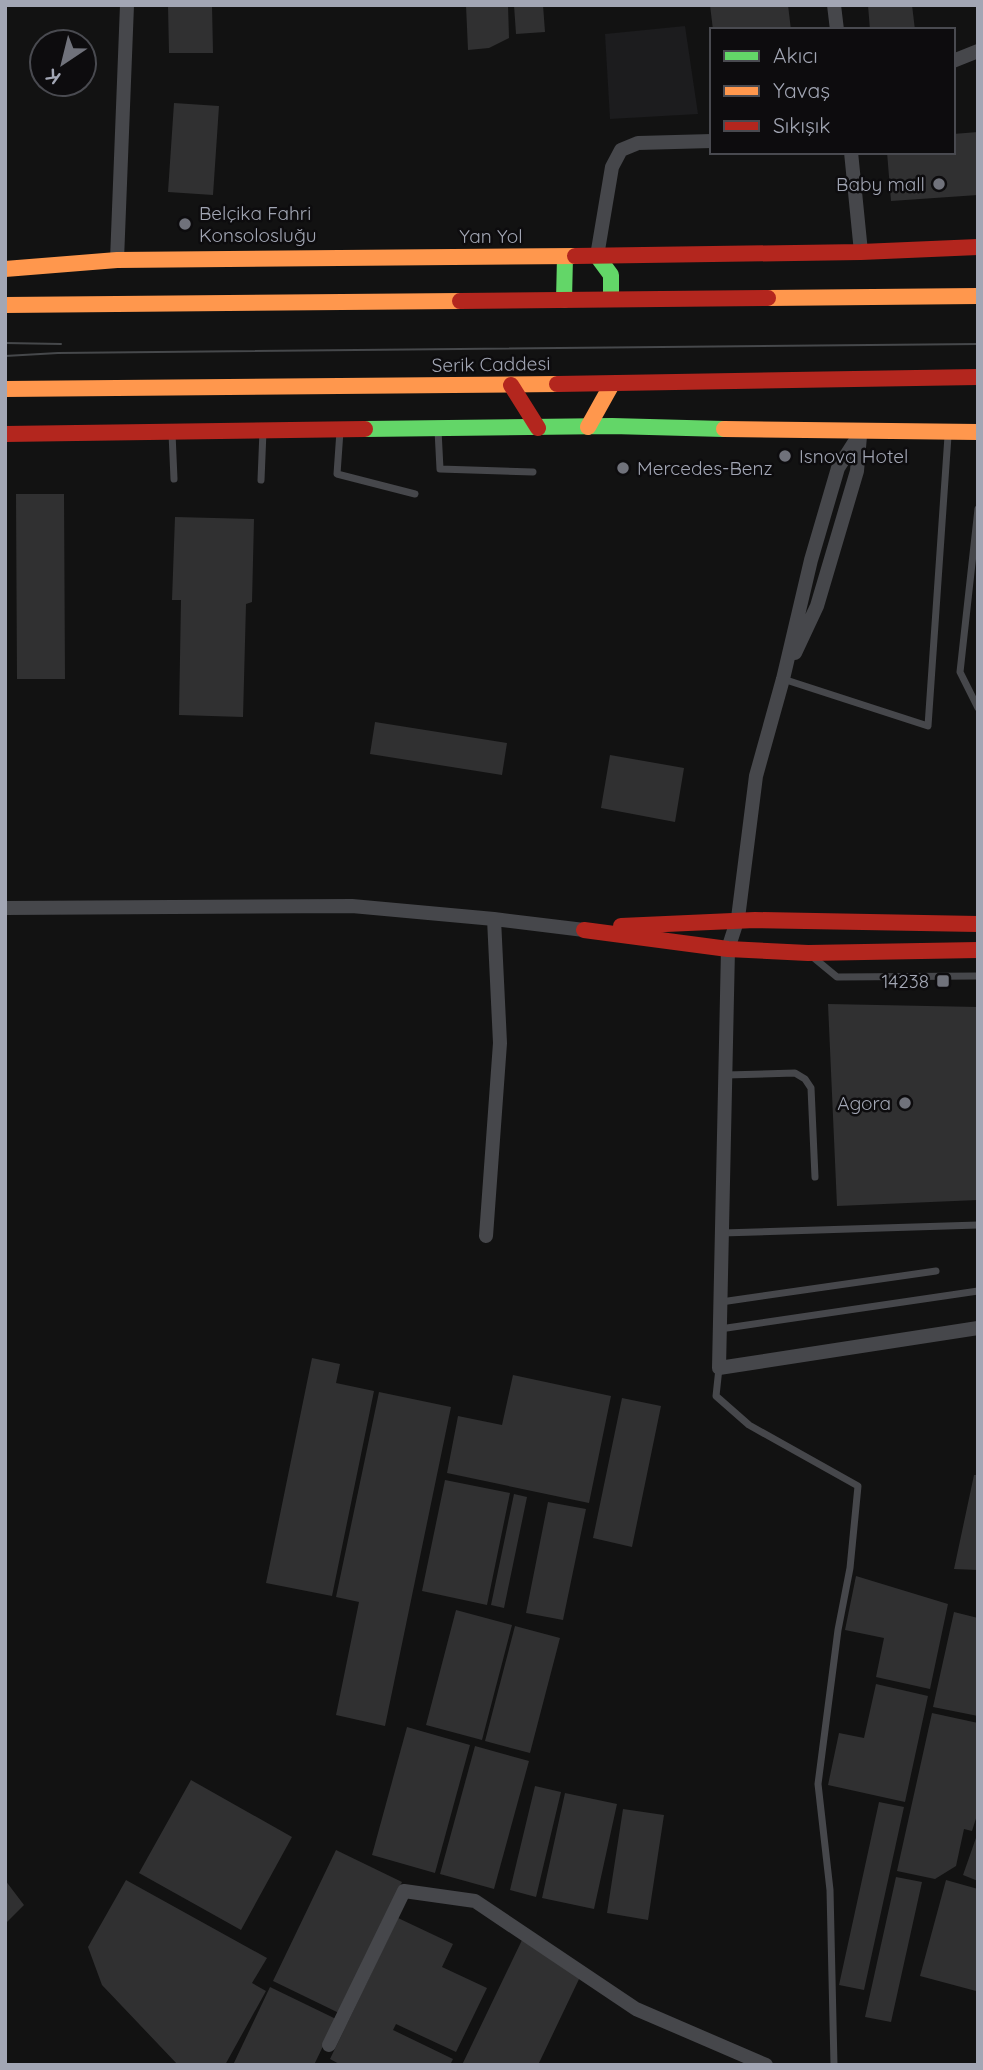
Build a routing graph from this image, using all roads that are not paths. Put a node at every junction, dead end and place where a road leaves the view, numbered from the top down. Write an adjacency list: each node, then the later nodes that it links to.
1 (127, 5): 12 (street)
2 (834, 5): 3 (street)
3 (837, 28)
4 (978, 51): 5 (street)
5 (955, 60)
6 (710, 141): 10 (street)
7 (850, 154): 9 (street)
8 (978, 247): 9 (main road, Yan Yol)
9 (861, 251): 10 (main road, Yan Yol)
10 (597, 256): 11 (main road, Yan Yol); 15 (main road)
11 (565, 257): 12 (main road, Yan Yol); 16 (main road)
12 (117, 260): 13 (main road, Yan Yol)
13 (5, 270)
14 (978, 296): 15 (main road)
15 (611, 299): 16 (main road)
16 (564, 300): 17 (main road)
17 (5, 305)
18 (978, 377): 19 (main road, Serik Caddesi)
19 (612, 384): 20 (main road, Serik Caddesi); 22 (main road)
20 (510, 386): 21 (main road, Serik Caddesi); 23 (main road)
21 (5, 389)
22 (588, 427): 23 (main road); 28 (main road)
23 (538, 428): 24 (main road)
24 (438, 429): 25 (main road); 32 (lane)
25 (340, 430): 26 (main road); 35 (lane)
26 (263, 431): 27 (main road); 34 (lane)
27 (172, 432): 31 (main road); 33 (lane)
28 (860, 432): 29 (main road); 37 (street)
29 (948, 432): 30 (main road); 37 (lane)
30 (978, 432)
31 (5, 434)
32 (533, 472)
33 (174, 479)
34 (261, 480)
35 (415, 494)
36 (978, 509): 38 (lane)
37 (783, 679): 41 (street)
38 (978, 708)
39 (5, 908): 40 (street)
40 (494, 919): 43 (street); 52 (street)
41 (738, 919): 42 (main road); 43 (main road); 44 (street)
42 (978, 924)
43 (584, 930): 44 (main road)
44 (728, 948): 46 (main road); 48 (street)
45 (978, 950): 46 (main road)
46 (808, 953): 47 (lane)
47 (978, 976)
48 (726, 1074): 49 (lane); 51 (street)
49 (815, 1177)
50 (978, 1225): 51 (lane)
51 (722, 1233): 55 (street)
52 (486, 1236)
53 (936, 1271): 55 (lane)
54 (978, 1291): 57 (lane)
55 (721, 1302): 57 (street)
56 (978, 1328): 58 (street)
57 (720, 1329): 58 (street)
58 (719, 1368): 61 (lane)
59 (329, 2045): 60 (street)
60 (766, 2065)
61 (834, 2065)

